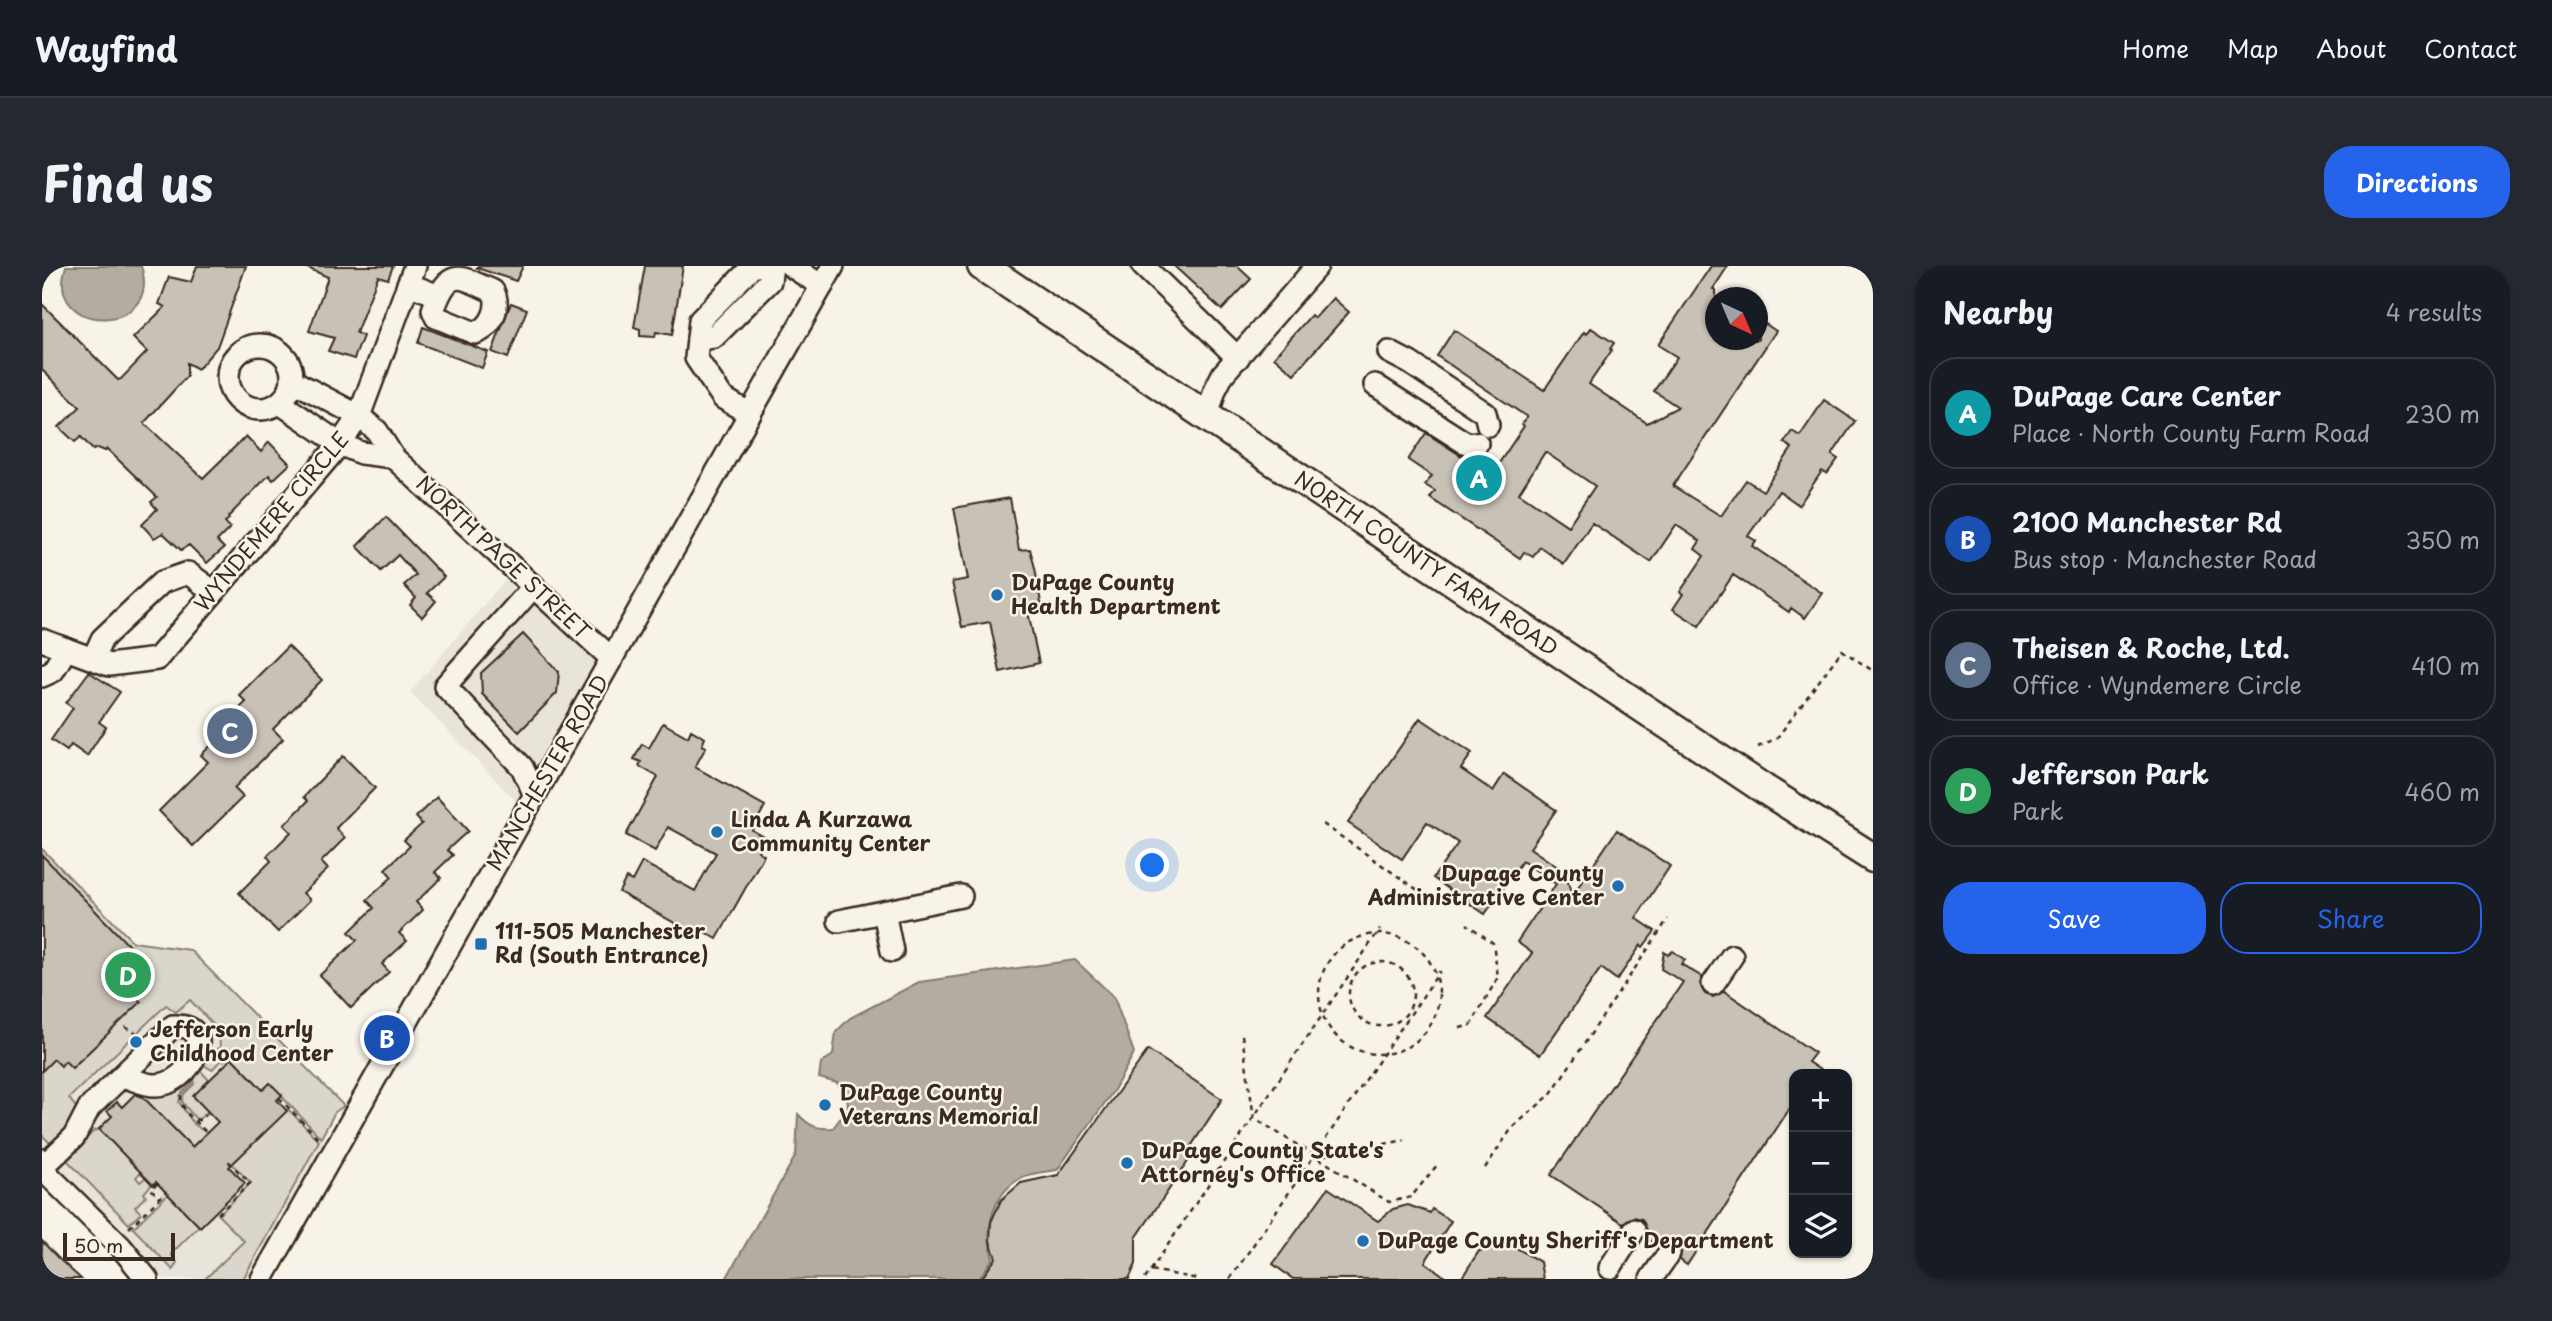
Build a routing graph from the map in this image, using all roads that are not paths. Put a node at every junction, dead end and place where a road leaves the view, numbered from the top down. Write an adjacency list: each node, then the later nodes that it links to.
1 (757, 266): 11 (street)
2 (772, 266): 11 (street)
3 (791, 266): 9 (street)
4 (833, 266): 9 (street, MANCHESTER ROAD)
5 (982, 266): 21 (main road, NORTH COUNTY FARM ROAD)
6 (1143, 266): 13 (street)
7 (1317, 266): 13 (street)
8 (412, 275): 10 (street); 20 (street, WYNDEMERE CIRCLE)
9 (822, 286): 19 (street, MANCHESTER ROAD)
10 (439, 296)
11 (697, 348): 19 (street)
12 (1389, 352): 14 (street)
13 (1237, 358): 21 (street)
14 (1431, 377): 18 (street); 18 (street)
15 (293, 381): 17 (street); 17 (street); 20 (street, NORTH PAGE STREET)
16 (1375, 385): 18 (street)
17 (280, 403): 22 (street)
18 (1411, 407)
19 (750, 414): 29 (street, MANCHESTER ROAD)
20 (359, 416): 22 (street, WYNDEMERE CIRCLE); 23 (street, NORTH PAGE STREET)
21 (1207, 417): 34 (main road, NORTH COUNTY FARM ROAD)
22 (340, 444): 23 (street); 25 (street, WYNDEMERE CIRCLE)
23 (393, 457): 24 (street, NORTH PAGE STREET)
24 (534, 586): 29 (street, NORTH PAGE STREET); 32 (street)
25 (214, 592): 28 (street, WYNDEMERE CIRCLE); 28 (street)
26 (42, 640): 27 (street, WYNDEMERE CIRCLE)
27 (66, 649): 28 (street, WYNDEMERE CIRCLE); 30 (street)
28 (93, 659)
29 (612, 659): 31 (street, MANCHESTER ROAD)
30 (42, 676)
31 (552, 765): 32 (street); 33 (street, MANCHESTER ROAD)
32 (522, 767): 33 (street)
33 (535, 795): 48 (street, MANCHESTER ROAD)
34 (1873, 858)
35 (961, 896): 36 (street)
36 (884, 912): 37 (street); 38 (street)
37 (839, 921)
38 (892, 951)
39 (1732, 956): 40 (street)
40 (1713, 984)
41 (123, 1076): 41 (street); 42 (street)
42 (42, 1160)
43 (42, 1169): 47 (street)
44 (1634, 1230): 46 (street)
45 (1669, 1253): 49 (street)
46 (1610, 1268)
47 (147, 1279)
48 (262, 1279)
49 (1651, 1279)

